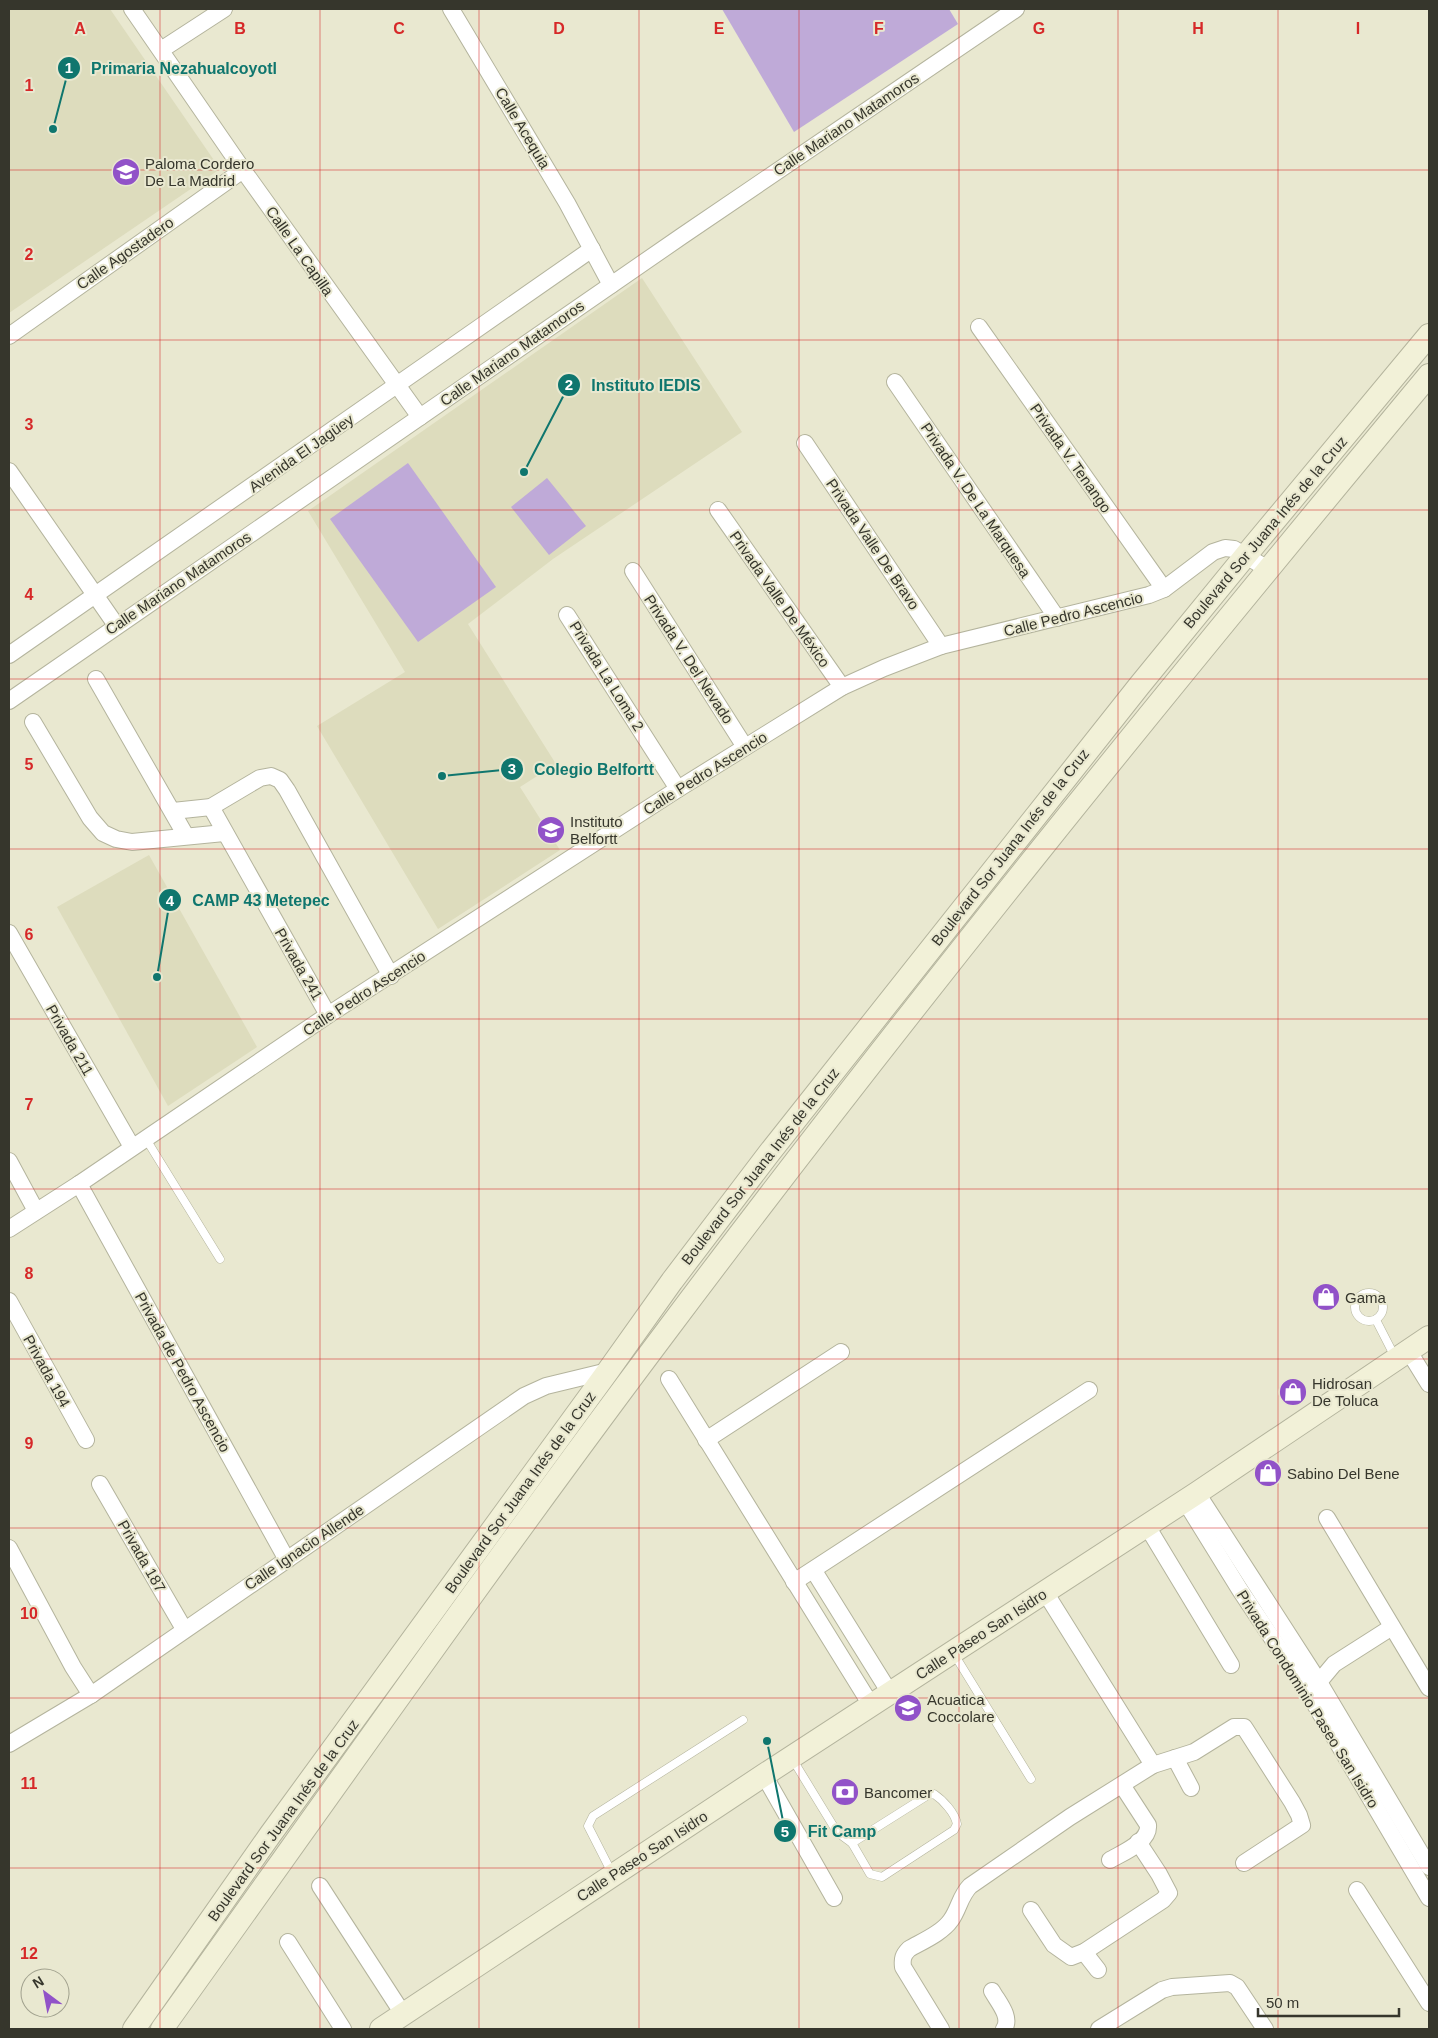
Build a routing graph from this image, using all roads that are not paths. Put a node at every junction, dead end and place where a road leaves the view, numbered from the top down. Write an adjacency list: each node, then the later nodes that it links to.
1 (132, 9): 5 (street, Calle La Capilla)
2 (224, 9): 5 (street)
3 (451, 9): 7 (street, Calle Acequia)
4 (1016, 9): 8 (street, Calle Mariano Matamoros)
5 (161, 50): 6 (street, Calle La Capilla)
6 (243, 170): 11 (street, Calle Agostadero); 14 (street, Calle La Capilla)
7 (592, 249): 8 (street, Calle Acequia); 14 (street, Avenida El Jagüey)
8 (611, 285): 15 (street, Calle Mariano Matamoros)
9 (979, 328): 22 (street, Privada V. Tenango)
10 (1429, 335): 19 (main road, Boulevard Sor Juana Inés de la Cruz)
11 (9, 336)
12 (1429, 375): 20 (main road, Boulevard Sor Juana Inés de la Cruz)
13 (895, 382): 25 (street, Privada V. De La Marquesa)
14 (397, 386): 15 (street, Calle La Capilla); 23 (street, Avenida El Jagüey)
15 (420, 417): 26 (street, Calle Mariano Matamoros)
16 (805, 443): 27 (street, Privada Valle De Bravo)
17 (9, 471): 23 (street)
18 (718, 510): 30 (street, Privada Valle De México)
19 (1246, 554): 20 (street, Calle Pedro Ascencio); 22 (street, Calle Pedro Ascencio); 53 (main road, Boulevard Sor Juana Inés de la Cruz)
20 (1268, 569): 104 (main road, Boulevard Sor Juana Inés de la Cruz)
21 (633, 571): 33 (street, Privada V. Del Nevado)
22 (1164, 589): 25 (street, Calle Pedro Ascencio)
23 (95, 596): 26 (street); 28 (street, Avenida El Jagüey)
24 (567, 614): 34 (street, Privada La Loma 2)
25 (1057, 618): 27 (street, Calle Pedro Ascencio)
26 (116, 625): 31 (street, Calle Mariano Matamoros)
27 (941, 646): 30 (street, Calle Pedro Ascencio)
28 (9, 655)
29 (96, 679): 36 (street)
30 (842, 687): 33 (street, Calle Pedro Ascencio)
31 (9, 700)
32 (33, 722): 38 (street)
33 (745, 747): 34 (street, Calle Pedro Ascencio)
34 (678, 789): 40 (street, Calle Pedro Ascencio)
35 (211, 807): 36 (street); 37 (street, Privada 241); 40 (street)
36 (173, 811): 38 (street)
37 (224, 833): 38 (street); 41 (street, Privada 241)
38 (186, 836)
39 (9, 933): 42 (street, Privada 211)
40 (391, 976): 41 (street, Calle Pedro Ascencio)
41 (328, 1015): 42 (street, Calle Pedro Ascencio)
42 (139, 1143): 44 (street, Calle Pedro Ascencio); 47 (lane)
43 (9, 1161): 45 (street)
44 (79, 1184): 45 (street, Calle Pedro Ascencio); 64 (street, Privada de Pedro Ascencio)
45 (36, 1211): 46 (street, Calle Pedro Ascencio)
46 (9, 1230)
47 (220, 1259)
48 (9, 1301): 57 (street, Privada 194)
49 (1376, 1320): 52 (lane)
50 (1429, 1337): 52 (main road, Calle Paseo San Isidro)
51 (841, 1352): 58 (street)
52 (1402, 1354): 55 (street); 60 (main road, Calle Paseo San Isidro)
53 (608, 1371): 64 (street, Calle Ignacio Allende); 103 (main road, Boulevard Sor Juana Inés de la Cruz)
54 (669, 1379): 58 (street)
55 (1429, 1384)
56 (1089, 1390): 65 (street)
57 (86, 1440)
58 (706, 1440): 66 (street)
59 (100, 1484): 69 (street, Privada 187)
60 (1191, 1497): 62 (main road, Calle Paseo San Isidro); 72 (street, Privada Condominio Paseo San Isidro)
61 (1327, 1518): 68 (street)
62 (1147, 1526): 67 (main road, Calle Paseo San Isidro); 71 (street)
63 (9, 1548): 74 (street)
64 (287, 1560): 69 (street, Calle Ignacio Allende)
65 (814, 1571): 66 (street); 75 (street)
66 (794, 1582): 75 (street)
67 (1045, 1592): 70 (main road, Calle Paseo San Isidro); 80 (street)
68 (1392, 1627): 72 (street); 73 (street)
69 (184, 1629): 74 (street, Calle Ignacio Allende)
70 (953, 1652): 75 (main road, Calle Paseo San Isidro); 82 (lane)
71 (1231, 1665)
72 (1312, 1686): 89 (street, Privada Condominio Paseo San Isidro); 94 (street, Privada Condominio Paseo San Isidro)
73 (1429, 1688)
74 (91, 1694): 77 (street, Calle Ignacio Allende)
75 (880, 1699): 78 (main road, Calle Paseo San Isidro)
76 (744, 1720): 90 (lane)
77 (9, 1744)
78 (792, 1757): 81 (main road, Calle Paseo San Isidro); 86 (lane)
79 (1175, 1758): 80 (street); 84 (street); 88 (street)
80 (1153, 1765): 83 (street)
81 (764, 1775): 90 (main road, Calle Paseo San Isidro); 93 (street)
82 (1031, 1780)
83 (1122, 1785): 85 (street); 107 (street)
84 (1191, 1788)
85 (1138, 1842): 87 (street); 97 (street)
86 (852, 1843): 86 (lane)
87 (1110, 1860)
88 (1244, 1863)
89 (1429, 1867)
90 (613, 1874): 101 (main road, Calle Paseo San Isidro)
91 (320, 1886): 101 (street)
92 (1357, 1890): 100 (street)
93 (834, 1898)
94 (1429, 1898)
95 (1031, 1910): 97 (street)
96 (288, 1942): 105 (street)
97 (1084, 1952): 98 (street)
98 (1098, 1970)
99 (992, 1991): 108 (street)
100 (1429, 2003)
101 (403, 2014): 106 (main road, Calle Paseo San Isidro)
102 (1106, 2027): 109 (street)
103 (134, 2029)
104 (162, 2029)
105 (343, 2029)
106 (381, 2029)
107 (941, 2029)
108 (1004, 2029)
109 (1265, 2029)

